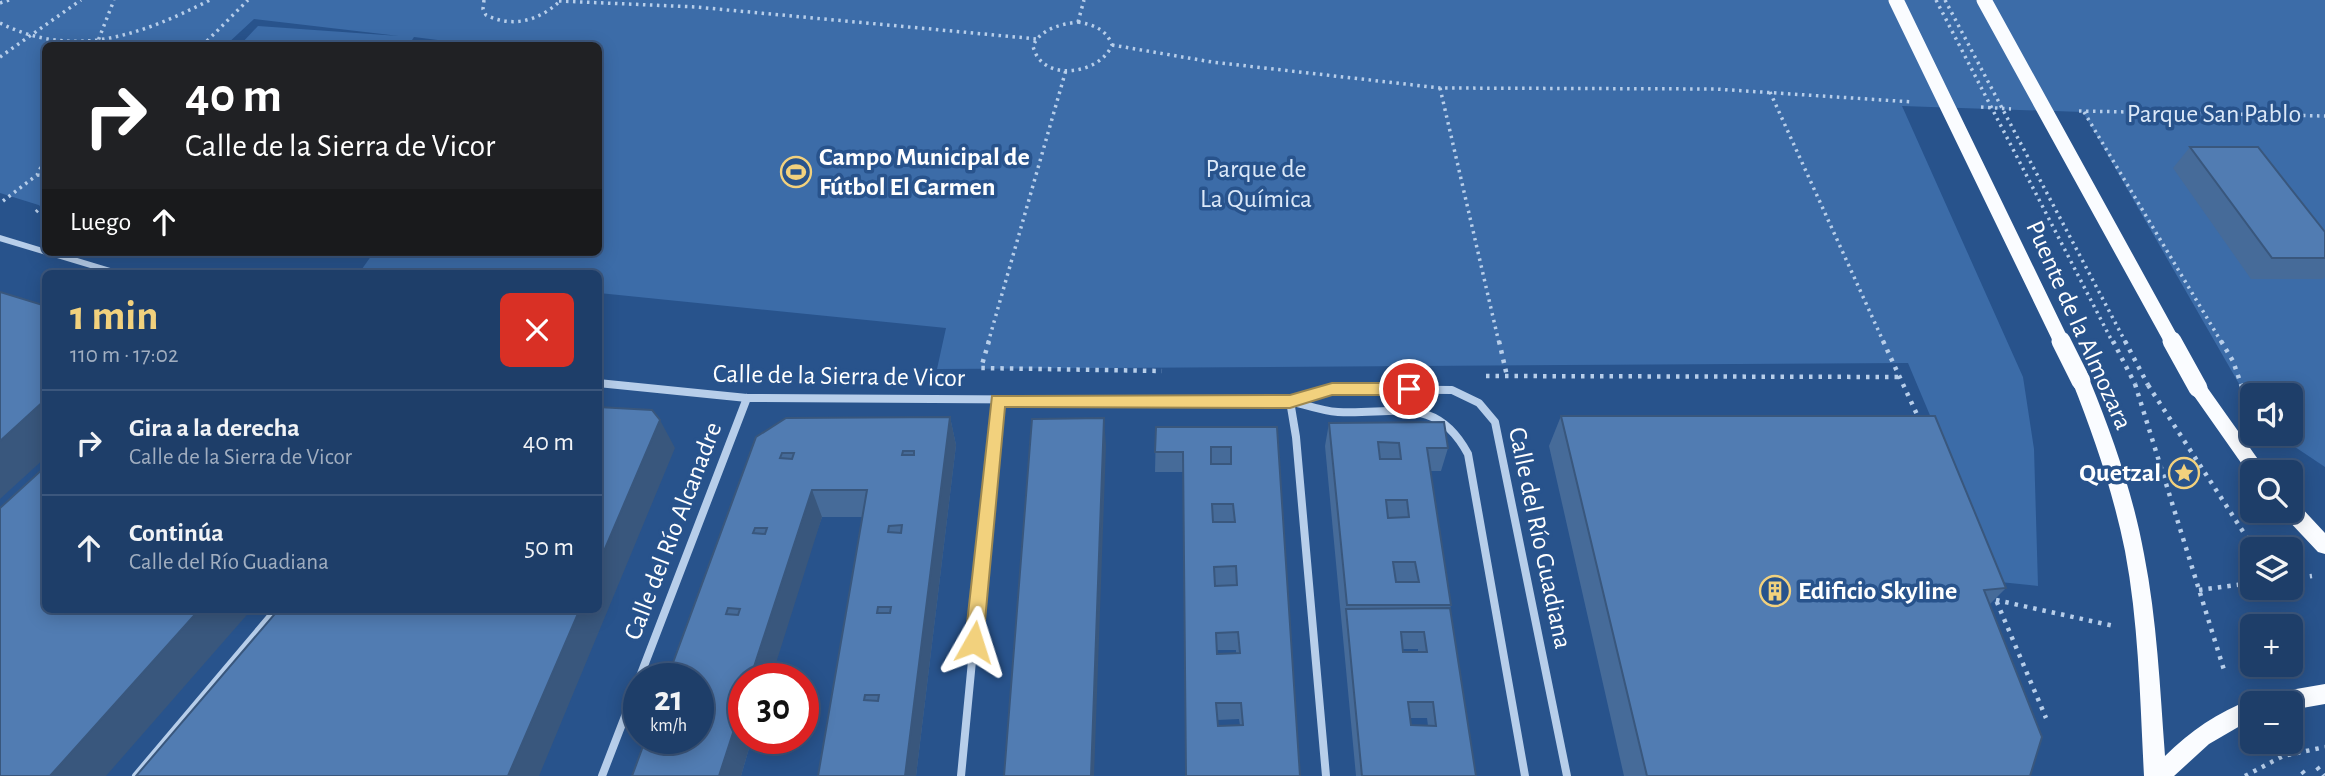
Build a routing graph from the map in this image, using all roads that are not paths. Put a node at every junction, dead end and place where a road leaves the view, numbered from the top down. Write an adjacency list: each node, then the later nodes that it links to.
1 (1896, 0): 27 (main road, Puente de la Almozara, bridge)
2 (1984, 0): 12 (main road, bridge)
3 (4, 239): 4 (street); 5 (street)
4 (0, 246)
5 (42, 251)
6 (60, 256): 7 (street)
7 (107, 270)
8 (602, 383): 9 (street, Calle de la Sierra de Vicor)
9 (747, 398): 10 (street, Calle de la Sierra de Vicor); 16 (street, Calle del Río Alcanadre)
10 (997, 400): 11 (street, Calle de la Sierra de Vicor); 23 (street)
11 (1290, 401): 24 (street); 25 (street, Calle del Río Guadiana); 26 (street, Calle del Río Guadiana)
12 (2250, 460)
13 (2303, 523): 14 (main road)
14 (2325, 547)
15 (274, 613): 21 (street)
16 (646, 663)
17 (2325, 694): 18 (main road)
18 (2303, 698)
19 (2240, 715): 27 (main road)
20 (623, 722): 22 (street, Calle del Río Alcanadre)
21 (136, 776)
22 (602, 776)
23 (961, 776)
24 (1326, 776)
25 (1525, 776)
26 (1567, 776)
27 (2157, 776)

